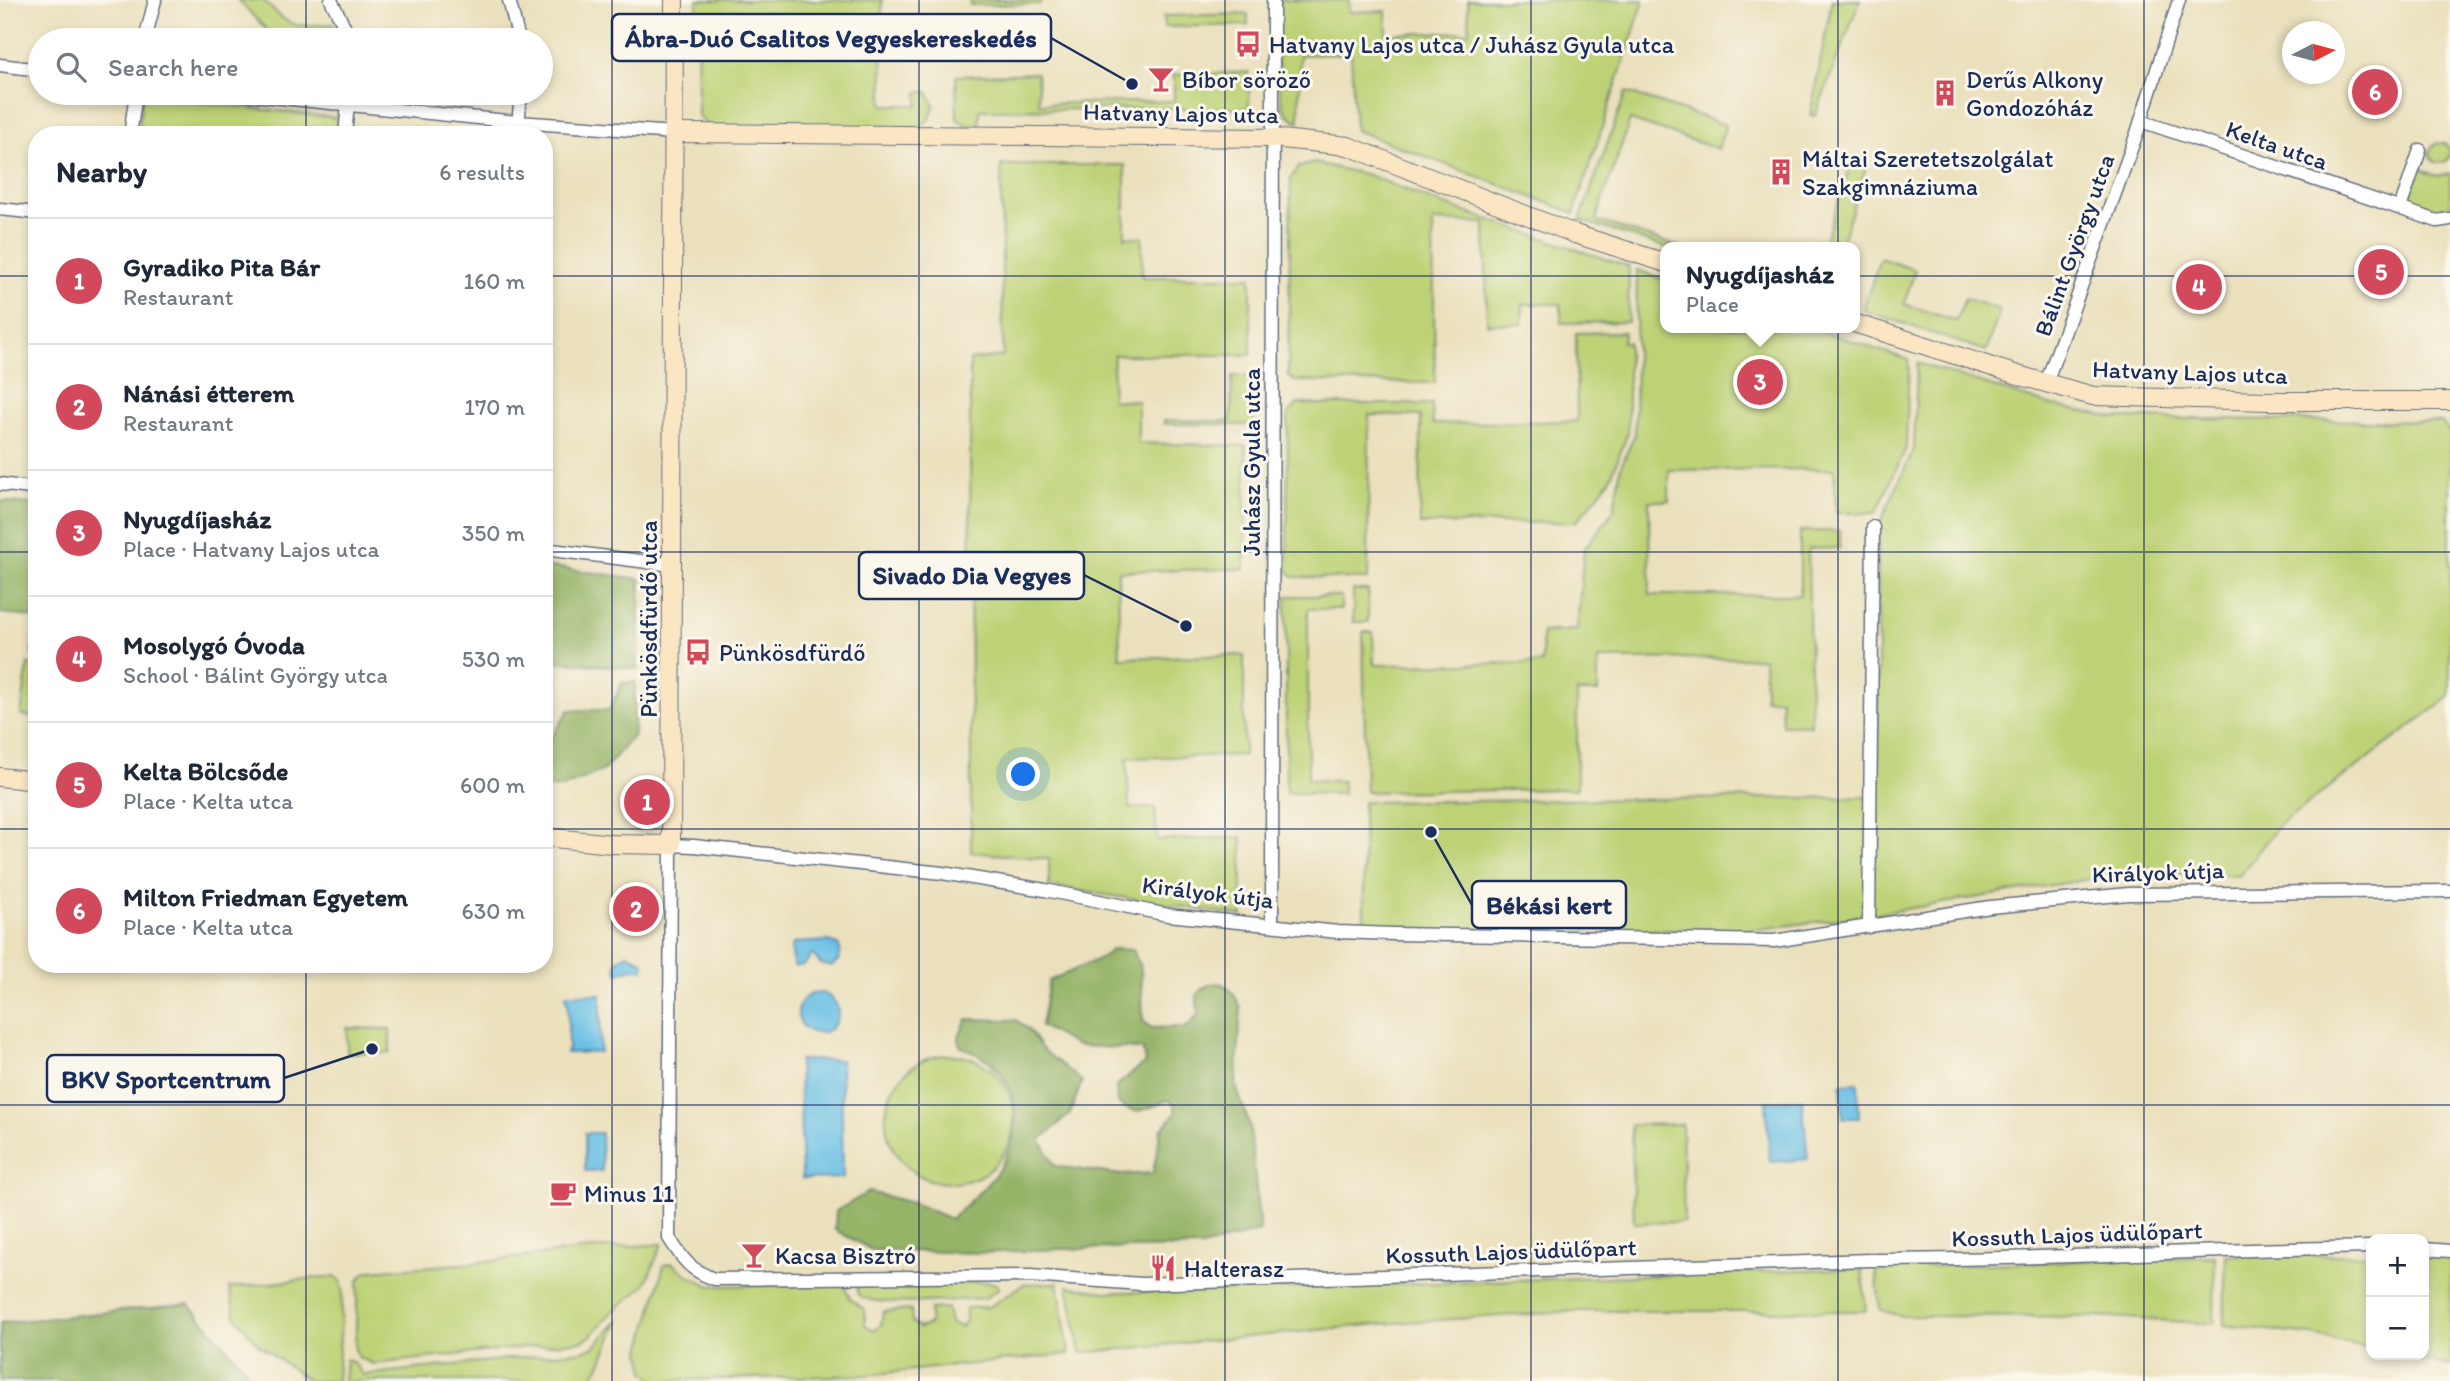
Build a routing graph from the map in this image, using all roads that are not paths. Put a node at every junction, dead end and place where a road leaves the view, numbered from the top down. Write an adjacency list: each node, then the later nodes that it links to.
1 (155, 0): 7 (street)
2 (331, 0): 8 (street)
3 (509, 0): 9 (street)
4 (674, 0): 22 (street, Pünkösdfürdő utca)
5 (1273, 0): 23 (street, Juhász Gyula utca)
6 (2179, 0): 16 (street, Bálint György utca)
7 (148, 28)
8 (344, 28)
9 (516, 28)
10 (0, 65): 11 (street)
11 (28, 68)
12 (134, 105): 17 (street)
13 (348, 105): 18 (street)
14 (382, 105): 19 (street)
15 (519, 105): 20 (street)
16 (2141, 121): 25 (street, Kelta utca); 31 (street, Bálint György utca)
17 (131, 126)
18 (346, 126)
19 (501, 126)
20 (518, 126)
21 (553, 130): 22 (street)
22 (674, 133): 23 (street, Hatvany Lajos utca); 37 (street, Pünkösdfürdő utca)
23 (1272, 138): 29 (street, Hatvany Lajos utca); 43 (street, Juhász Gyula utca)
24 (2420, 150): 25 (street)
25 (2400, 208): 28 (street, Kelta utca)
26 (0, 209): 27 (street)
27 (28, 212)
28 (2450, 219)
29 (1660, 260)
30 (1860, 325): 31 (street, Hatvany Lajos utca)
31 (2046, 383): 32 (street, Hatvany Lajos utca)
32 (2450, 401)
33 (0, 484): 34 (street)
34 (28, 488)
35 (1872, 527): 44 (street)
36 (553, 550): 37 (street)
37 (672, 565): 41 (street, Pünkösdfürdő utca)
38 (0, 777): 39 (street)
39 (28, 780)
40 (553, 838): 41 (street, Királyok útja)
41 (671, 845): 43 (street, Királyok útja); 45 (street, Pünkösdfürdő utca)
42 (2450, 891): 44 (street, Királyok útja)
43 (1272, 925): 44 (street, Királyok útja)
44 (1869, 927)
45 (669, 1238): 46 (street, Kossuth Lajos üdülőpart)
46 (2366, 1247)
47 (2429, 1249): 48 (street)
48 (2450, 1251)

